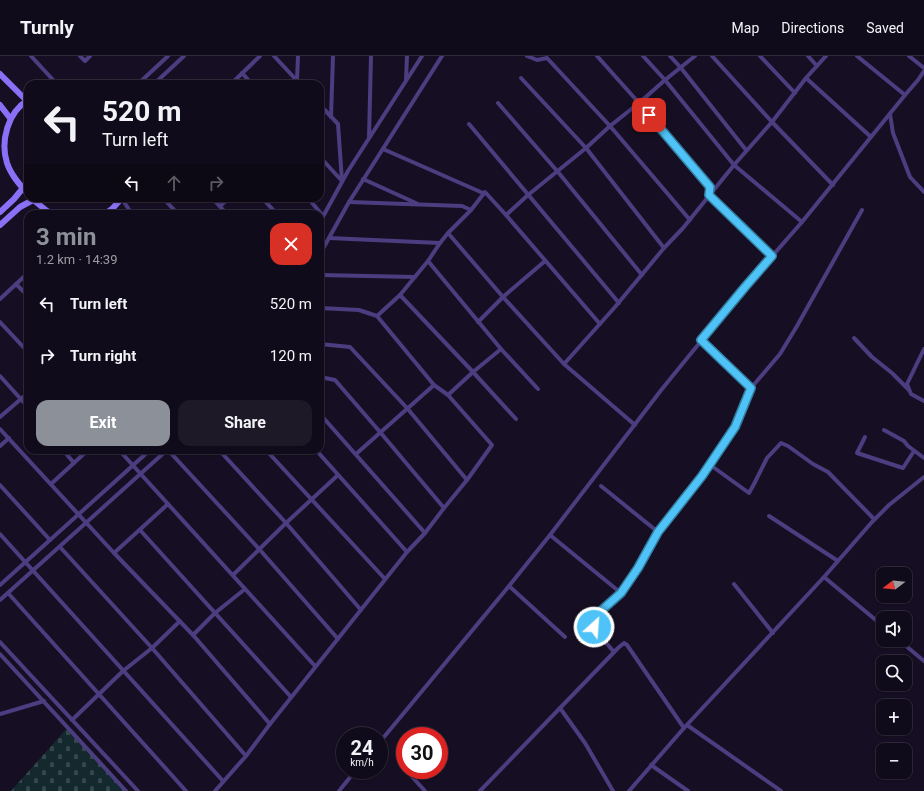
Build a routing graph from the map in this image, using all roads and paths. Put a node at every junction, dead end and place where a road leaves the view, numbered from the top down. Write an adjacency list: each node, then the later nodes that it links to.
1 (30, 56): 32 (street)
2 (80, 56): 3 (street)
3 (90, 56)
4 (168, 56): 33 (street)
5 (184, 56): 34 (street)
6 (260, 56): 28 (street)
7 (274, 56): 37 (street)
8 (298, 56): 37 (street)
9 (333, 56): 49 (street)
10 (371, 56): 55 (street)
11 (407, 56): 38 (street)
12 (422, 56): 38 (street)
13 (442, 56): 57 (street)
14 (527, 56): 53 (street)
15 (596, 56): 45 (street)
16 (643, 56): 39 (street)
17 (670, 56): 26 (street)
18 (695, 56): 26 (street)
19 (712, 56): 51 (street)
20 (760, 56): 40 (street)
21 (808, 56): 25 (street)
22 (826, 56): 25 (street)
23 (857, 56): 41 (street)
24 (909, 56): 27 (street)
25 (817, 66): 31 (street)
26 (681, 68): 39 (street); 58 (street)
27 (924, 70): 41 (street)
28 (242, 73): 35 (street); 36 (street)
29 (0, 74): 42 (street)
30 (522, 78): 56 (street)
31 (806, 78): 40 (street); 54 (street)
32 (53, 80)
33 (142, 80)
34 (158, 80)
35 (234, 80)
36 (248, 80)
37 (296, 80)
38 (406, 80): 55 (street)
39 (665, 80): 45 (street); 60 (street)
40 (795, 93): 51 (street)
41 (905, 95): 48 (street)
42 (24, 97)
43 (24, 103): 50 (street)
44 (498, 103): 61 (street)
45 (639, 103): 53 (street); 69 (street)
46 (0, 104): 50 (street)
47 (324, 109): 49 (street)
48 (890, 114): 54 (street); 66 (street)
49 (331, 117): 63 (street)
50 (10, 118): 65 (street)
51 (772, 122): 58 (street); 64 (street)
52 (469, 124): 68 (street)
53 (610, 126): 56 (street); 92 (street)
54 (871, 137): 64 (street)
55 (369, 138): 63 (street)
56 (586, 148): 61 (street); 99 (street)
57 (383, 149): 62 (street); 67 (street)
58 (746, 150): 60 (street)
59 (324, 161): 63 (street)
60 (734, 165): 69 (street); 93 (street)
61 (558, 172): 68 (street); 104 (street)
62 (364, 179): 78 (street); 79 (street)
63 (342, 181): 90 (street)
64 (832, 185): 93 (street)
65 (23, 188): 89 (street)
66 (924, 192)
67 (484, 193): 87 (street); 91 (street)
68 (528, 195): 91 (street); 112 (street)
69 (709, 195): 92 (street); 100 (street)
70 (28, 202): 94 (street)
71 (36, 202): 81 (street)
72 (119, 202): 82 (street)
73 (167, 202): 83 (street)
74 (216, 202): 80 (street)
75 (224, 202): 80 (street)
76 (266, 202): 85 (street)
77 (311, 202): 86 (street)
78 (349, 202): 79 (street); 96 (street)
79 (420, 204): 87 (street)
80 (220, 206): 84 (street)
81 (46, 210)
82 (110, 210)
83 (174, 210)
84 (224, 210)
85 (273, 210)
86 (318, 210)
87 (471, 210): 95 (street)
88 (862, 210): 129 (street)
89 (0, 212)
90 (324, 214)
91 (506, 215): 102 (street)
92 (690, 220): 99 (street)
93 (802, 222): 100 (street)
94 (0, 225)
95 (448, 233): 97 (street); 110 (street)
96 (329, 238): 97 (street); 98 (street)
97 (440, 243): 101 (street)
98 (324, 247)
99 (664, 248): 104 (street)
100 (772, 256): 119 (street)
101 (428, 261): 105 (street); 116 (street)
102 (545, 261): 110 (street); 117 (street)
103 (324, 274): 105 (street)
104 (642, 275): 112 (street)
105 (414, 276): 109 (street)
106 (24, 277): 107 (street)
107 (16, 284): 108 (street); 111 (street)
108 (24, 292)
109 (400, 295): 114 (street); 125 (street)
110 (503, 297): 116 (street); 124 (street)
111 (0, 299)
112 (619, 303): 117 (street)
113 (324, 308): 114 (street)
114 (377, 316): 128 (street)
115 (0, 322): 121 (street)
116 (478, 322): 122 (street)
117 (600, 324): 124 (street)
118 (854, 338): 131 (street)
119 (701, 340): 129 (street); 141 (street)
120 (324, 344): 137 (street)
121 (24, 348)
122 (501, 349): 125 (street); 130 (street)
123 (924, 349): 131 (street)
124 (564, 364): 141 (street)
125 (473, 372): 132 (street); 140 (street)
126 (0, 376): 134 (street)
127 (324, 378): 144 (street)
128 (434, 385): 132 (street); 137 (street)
129 (751, 388): 161 (street)
130 (538, 389)
131 (909, 390): 135 (street)
132 (448, 395): 166 (street)
133 (24, 396): 134 (street)
134 (21, 399): 136 (street); 138 (street)
135 (924, 401)
136 (24, 402)
137 (407, 408): 144 (street); 166 (street)
138 (0, 417)
139 (324, 418): 158 (street)
140 (516, 419)
141 (635, 425): 182 (street)
142 (0, 429): 146 (street)
143 (884, 430): 148 (street)
144 (380, 432): 158 (street); 172 (street)
145 (865, 436): 148 (street)
146 (9, 438): 147 (street); 167 (street)
147 (0, 446)
148 (914, 450): 159 (street)
149 (66, 454): 160 (street)
150 (84, 454): 160 (street)
151 (123, 454): 162 (street)
152 (145, 454): 162 (street)
153 (164, 454): 163 (street)
154 (172, 454): 185 (street)
155 (223, 454): 177 (street)
156 (270, 454): 170 (street)
157 (320, 454): 164 (street)
158 (356, 454): 180 (street)
159 (924, 458)
160 (74, 463): 167 (street)
161 (709, 464): 175 (street); 179 (street)
162 (133, 465): 163 (street); 173 (street)
163 (141, 474): 171 (street); 176 (street)
164 (338, 475): 170 (street); 186 (street)
165 (924, 477): 175 (street)
166 (467, 480): 172 (street)
167 (51, 484): 173 (street)
168 (0, 485): 183 (street)
169 (601, 486): 179 (street)
170 (311, 500): 177 (street); 193 (street)
171 (168, 504): 178 (street); 191 (street)
172 (444, 508): 180 (street)
173 (79, 514): 176 (street); 183 (street)
174 (769, 516): 188 (street)
175 (874, 519): 188 (street)
176 (86, 523): 184 (street); 187 (street)
177 (286, 523): 185 (street); 201 (street)
178 (140, 530): 187 (street); 202 (street)
179 (658, 532): 199 (street)
180 (425, 533): 186 (street)
181 (0, 534): 189 (street)
182 (550, 535): 196 (street); 199 (street)
183 (50, 540): 189 (street)
184 (60, 547): 190 (street); 211 (street)
185 (260, 550): 191 (street); 208 (street)
186 (407, 552): 193 (street)
187 (114, 553): 204 (street)
188 (838, 561): 192 (street)
189 (26, 562): 190 (street); 195 (street)
190 (32, 571): 198 (street); 216 (street)
191 (233, 575): 197 (street)
192 (824, 577): 203 (street); 205 (street)
193 (385, 580): 201 (street)
194 (734, 584): 205 (street)
195 (0, 585)
196 (509, 586): 207 (street); 225 (street)
197 (245, 589): 202 (street); 215 (street)
198 (8, 593): 200 (street); 217 (street)
199 (621, 593): 212 (street)
200 (0, 600)
201 (361, 610): 208 (street)
202 (215, 613): 206 (street); 218 (street)
203 (876, 620)
204 (180, 621): 206 (street); 211 (street)
205 (773, 633): 224 (street)
206 (193, 635): 223 (street)
207 (565, 637)
208 (338, 638): 215 (street)
209 (0, 642): 222 (street)
210 (907, 647): 214 (street)
211 (152, 648): 216 (street); 226 (street)
212 (614, 652): 220 (street); 224 (street)
213 (0, 654): 219 (street)
214 (924, 661)
215 (315, 666): 218 (street)
216 (123, 671): 217 (street); 230 (street)
217 (99, 694): 222 (street); 234 (street)
218 (291, 697): 223 (street)
219 (44, 701): 221 (street); 232 (street)
220 (560, 708): 238 (street); 239 (street)
221 (0, 714)
222 (72, 720): 233 (street)
223 (270, 724): 226 (street)
224 (686, 727): 227 (street); 231 (street)
225 (388, 732)
226 (246, 756): 230 (street)
227 (651, 766): 240 (street); 241 (street)
228 (349, 779): 236 (street)
229 (413, 779): 237 (street)
230 (223, 781): 235 (street)
231 (775, 787): 242 (street); 243 (street)
232 (126, 791)
233 (138, 791)
234 (186, 791)
235 (215, 791)
236 (339, 791)
237 (424, 791)
238 (480, 791)
239 (612, 791)
240 (628, 791)
241 (688, 791)
242 (772, 791)
243 (781, 791)

